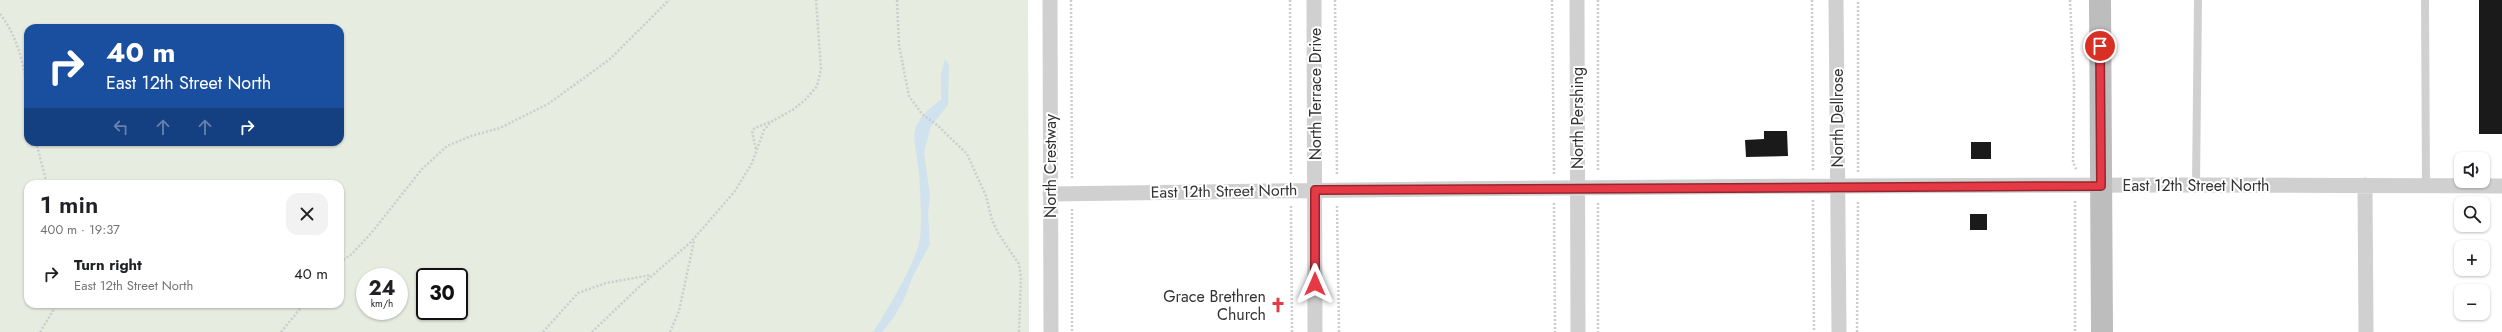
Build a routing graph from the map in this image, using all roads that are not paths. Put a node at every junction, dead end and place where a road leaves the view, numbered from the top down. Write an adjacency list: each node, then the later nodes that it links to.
1 (1050, 0): 16 (street, North Crestway)
2 (1314, 0): 15 (street, North Terrace Drive)
3 (1577, 0): 14 (street, North Pershing)
4 (1836, 0): 10 (street, North Dellrose)
5 (2100, 0): 11 (main road)
6 (2198, 0): 8 (lane)
7 (2425, 0): 12 (lane)
8 (2196, 185): 9 (street, East 12th Street North); 11 (street, East 12th Street North)
9 (2365, 185): 12 (street, East 12th Street North); 22 (street)
10 (1838, 186): 11 (street, East 12th Street North); 14 (street, East 12th Street North); 20 (street, North Dellrose)
11 (2101, 186): 21 (main road)
12 (2426, 186): 13 (street, East 12th Street North)
13 (2502, 186)
14 (1577, 188): 15 (street, East 12th Street North); 19 (street, North Pershing)
15 (1315, 190): 16 (street, East 12th Street North); 18 (street, North Terrace Drive)
16 (1050, 194): 17 (street, North Crestway)
17 (1051, 332)
18 (1315, 332)
19 (1578, 332)
20 (1839, 332)
21 (2102, 332)
22 (2366, 332)

